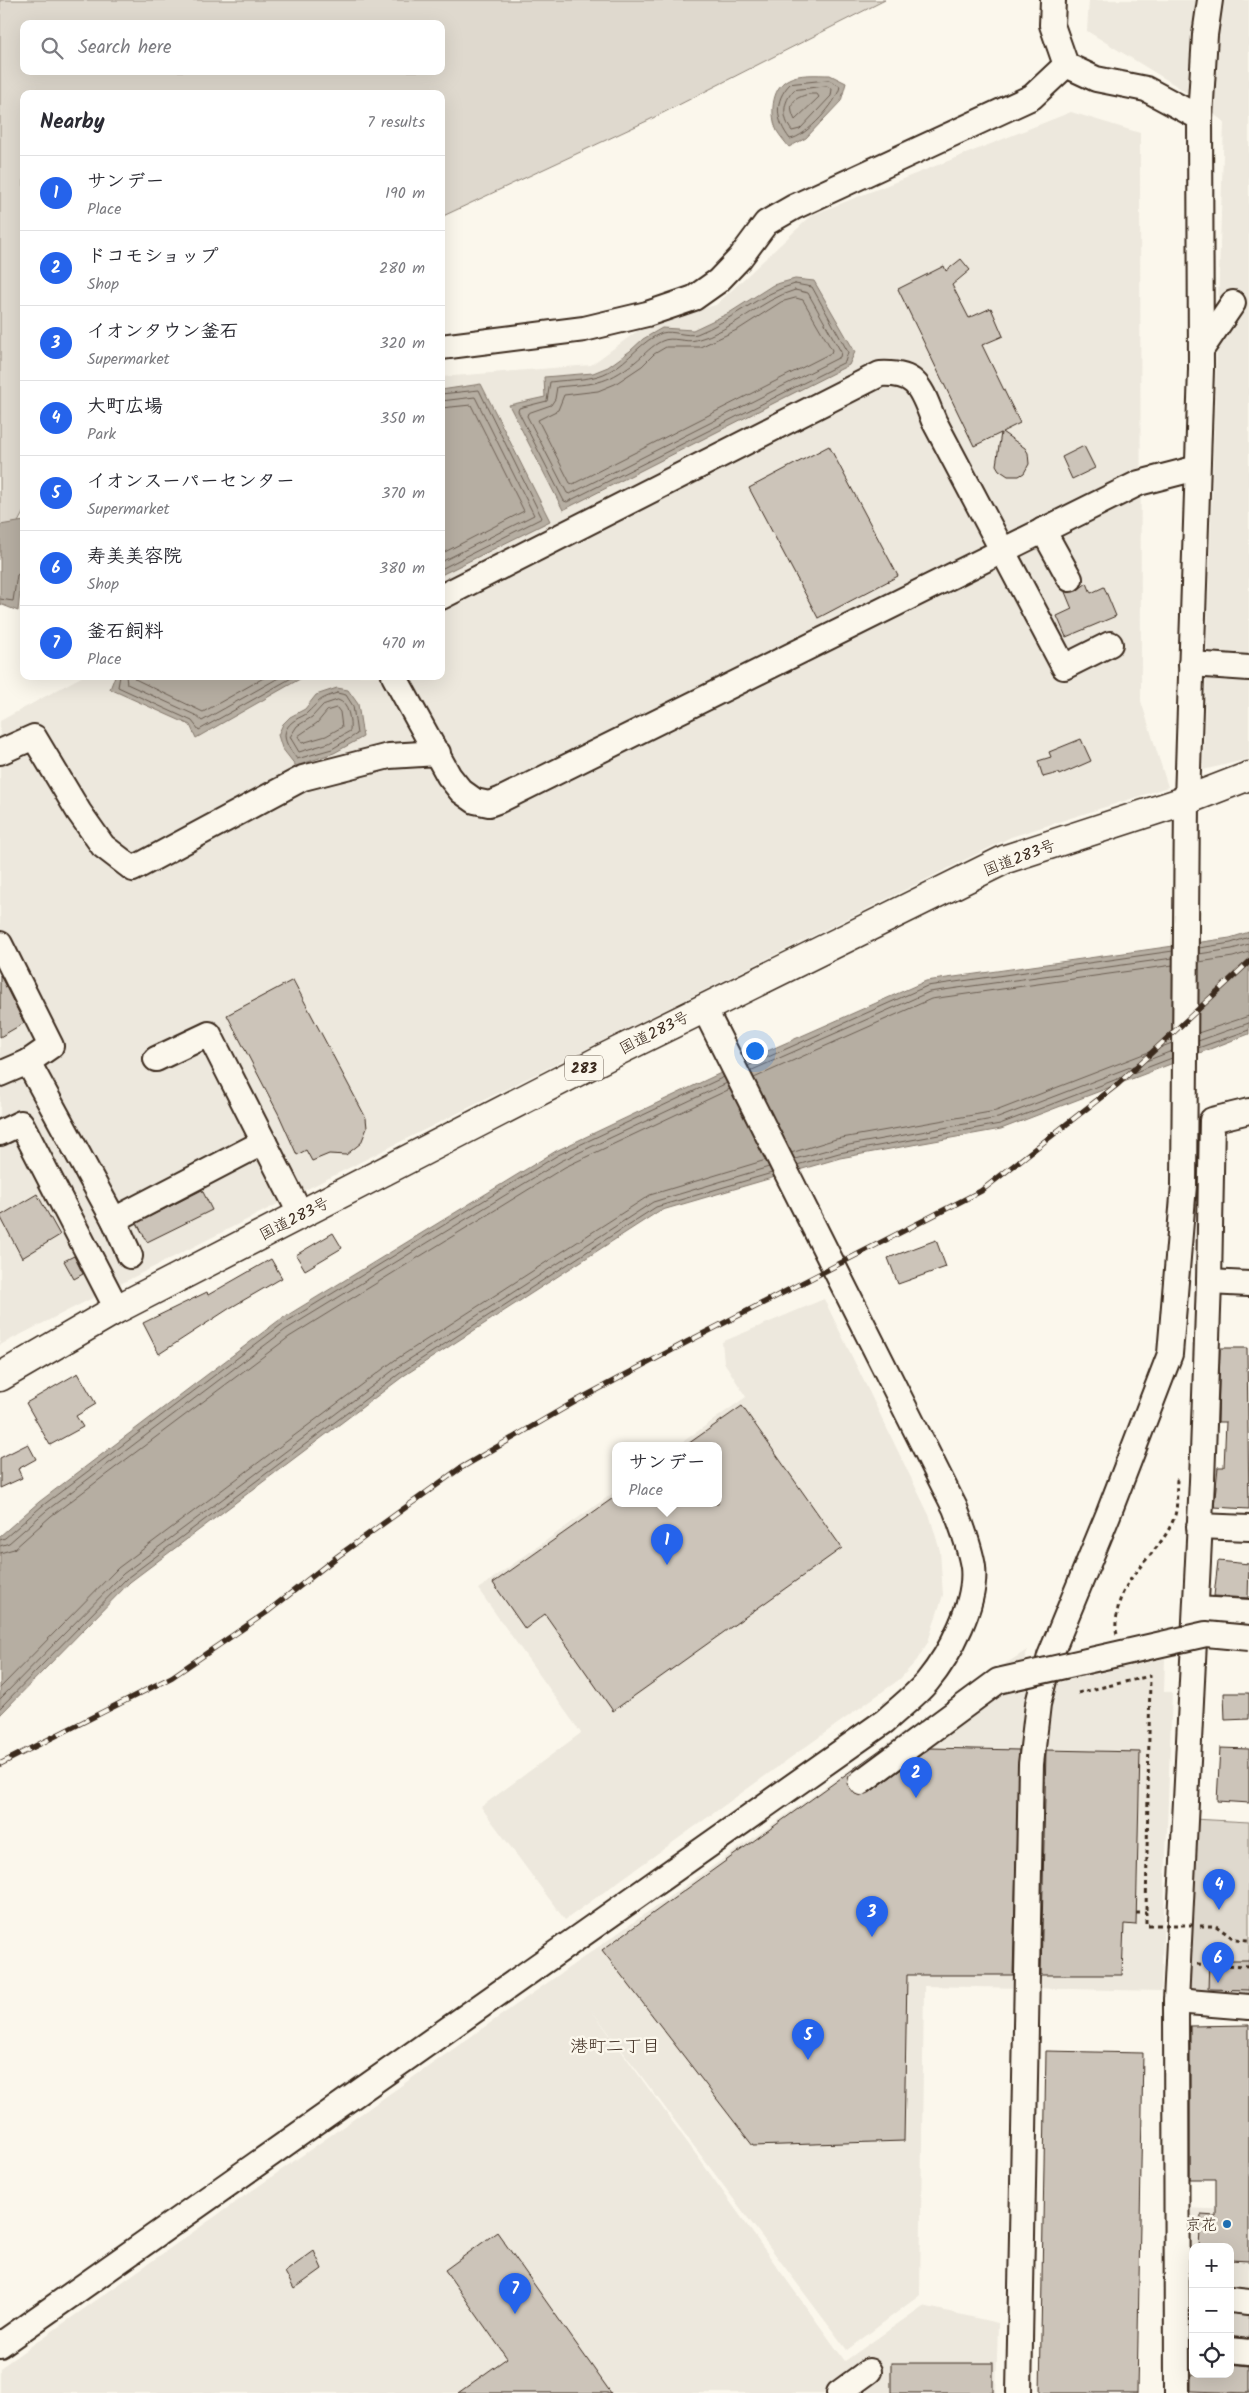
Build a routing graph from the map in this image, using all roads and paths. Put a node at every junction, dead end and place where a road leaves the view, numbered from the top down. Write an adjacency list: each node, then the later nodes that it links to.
1 (1053, 0): 3 (street)
2 (1210, 0): 4 (street)
3 (1066, 65): 4 (street); 6 (street)
4 (1200, 118): 7 (street)
5 (1233, 303): 7 (street)
6 (445, 346)
7 (1200, 350): 8 (street)
8 (1198, 468): 9 (street); 14 (street)
9 (1043, 530): 10 (street); 11 (street)
10 (1003, 550): 12 (street); 13 (street); 18 (street)
11 (1070, 580)
12 (445, 595)
13 (1110, 644)
14 (1191, 664): 15 (street); 20 (street)
15 (1249, 668)
16 (396, 680): 18 (street)
17 (0, 752): 18 (street)
18 (438, 753)
19 (1249, 776): 20 (highway, 国道283号 / 283)
20 (1187, 800): 22 (highway, 国道283号 / 283); 65 (street)
21 (0, 944): 24 (street)
22 (704, 1008): 29 (highway, 国道283号 / 283); 59 (street)
23 (156, 1059): 28 (street)
24 (28, 1062): 25 (street); 30 (street)
25 (0, 1074)
26 (1249, 1111): 32 (street)
27 (0, 1133): 34 (street)
28 (264, 1142): 29 (street); 30 (street)
29 (301, 1215): 34 (highway, 国道283号 / 283)
30 (114, 1220): 31 (street)
31 (130, 1256)
32 (1209, 1282): 33 (street); 37 (street)
33 (1249, 1284)
34 (117, 1309): 35 (highway, 国道283号 / 283)
35 (0, 1377)
36 (1176, 1506): 42 (path)
37 (1199, 1526): 38 (street); 39 (street)
38 (1249, 1528)
39 (1196, 1609): 40 (street); 54 (street)
40 (1249, 1612)
41 (1249, 1638): 46 (street, bridge)
42 (1118, 1639)
43 (1130, 1672): 44 (path)
44 (1132, 1681): 45 (path); 48 (path)
45 (1078, 1693)
46 (861, 1782)
47 (1136, 1913): 48 (path)
48 (1146, 1913): 49 (path, bridge)
49 (1193, 1926): 50 (path); 51 (path)
50 (1192, 1935)
51 (1249, 1940)
52 (1192, 1964): 53 (path)
53 (1249, 1966)
54 (1176, 2001): 55 (street); 56 (street)
55 (1249, 2007)
56 (1184, 2295): 60 (street)
57 (1234, 2300): 58 (street)
58 (1249, 2302)
59 (0, 2345)
60 (1185, 2346): 66 (street)
61 (1234, 2350): 62 (street)
62 (1249, 2352)
63 (839, 2393): 64 (street)
64 (868, 2393)
65 (1019, 2393)
66 (1177, 2393)

